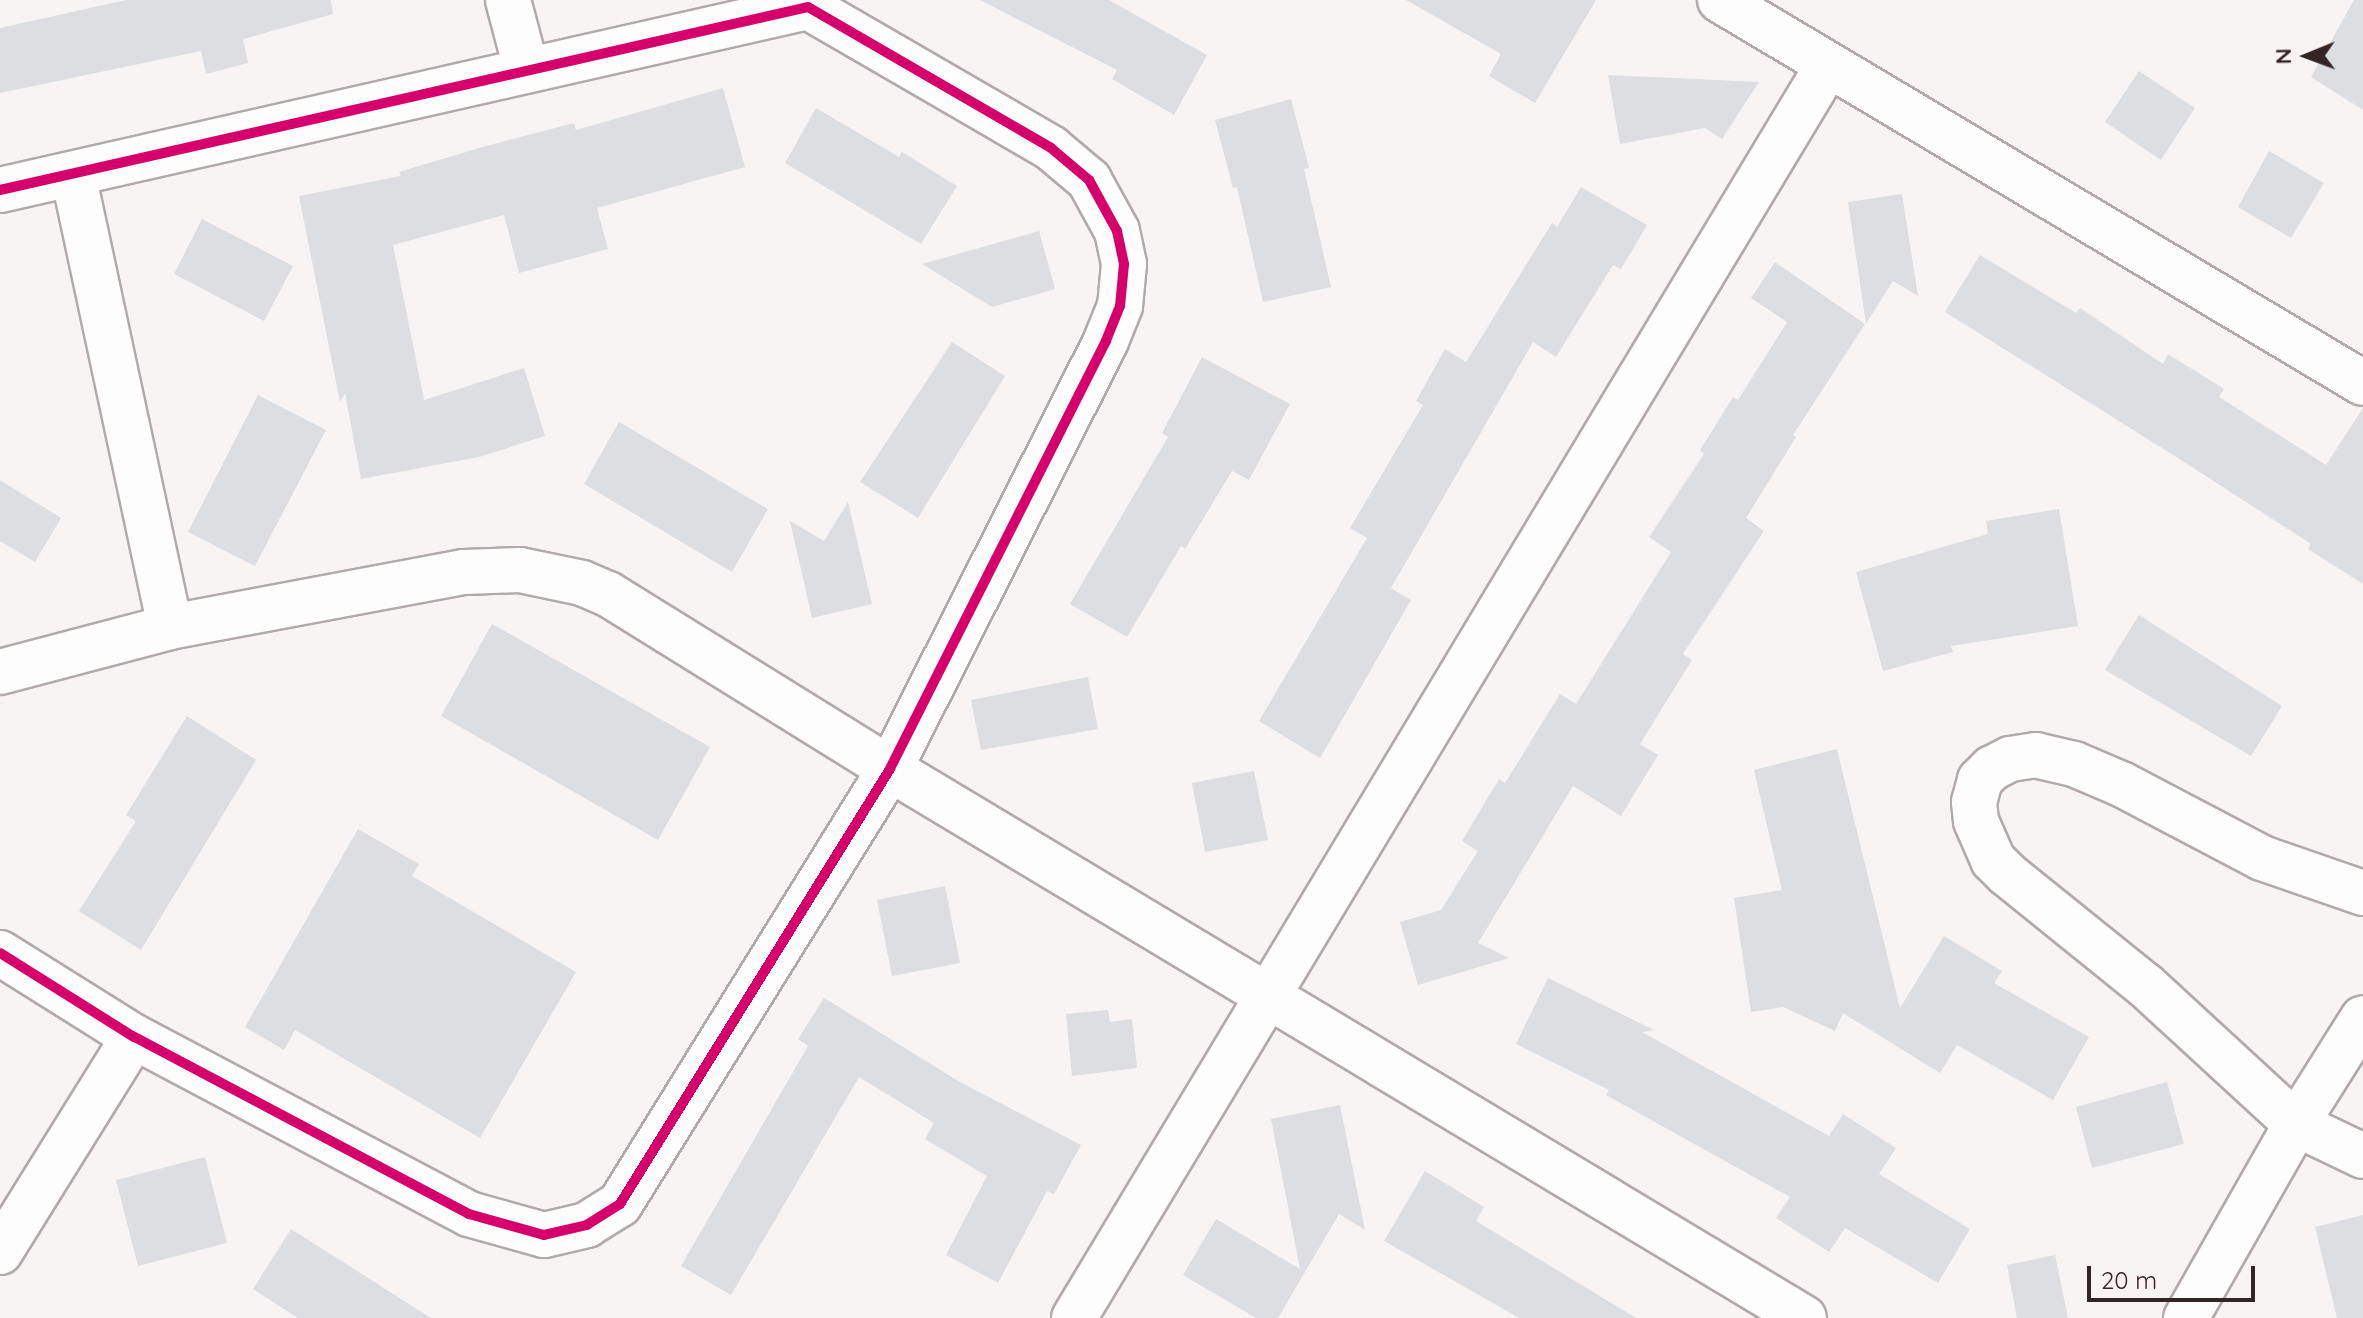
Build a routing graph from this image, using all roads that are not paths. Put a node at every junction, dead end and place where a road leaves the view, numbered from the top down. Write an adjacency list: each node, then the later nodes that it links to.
1 (508, 0): 5 (street)
2 (1720, 0): 4 (street)
3 (810, 3): 5 (street); 11 (street)
4 (1828, 65): 8 (street); 14 (street)
5 (526, 68): 6 (street)
6 (73, 174): 7 (street); 9 (street)
7 (0, 190)
8 (2363, 383)
9 (170, 627): 10 (street); 11 (street)
10 (0, 672)
11 (890, 769): 14 (street); 16 (street)
12 (2363, 893): 17 (street)
13 (0, 953): 16 (street)
14 (1269, 996): 20 (street); 21 (street)
15 (2363, 1018): 17 (street)
16 (134, 1037): 19 (street)
17 (2296, 1124): 18 (street); 22 (street)
18 (2363, 1156)
19 (0, 1252)
20 (1074, 1318)
21 (1804, 1318)
22 (2186, 1318)

